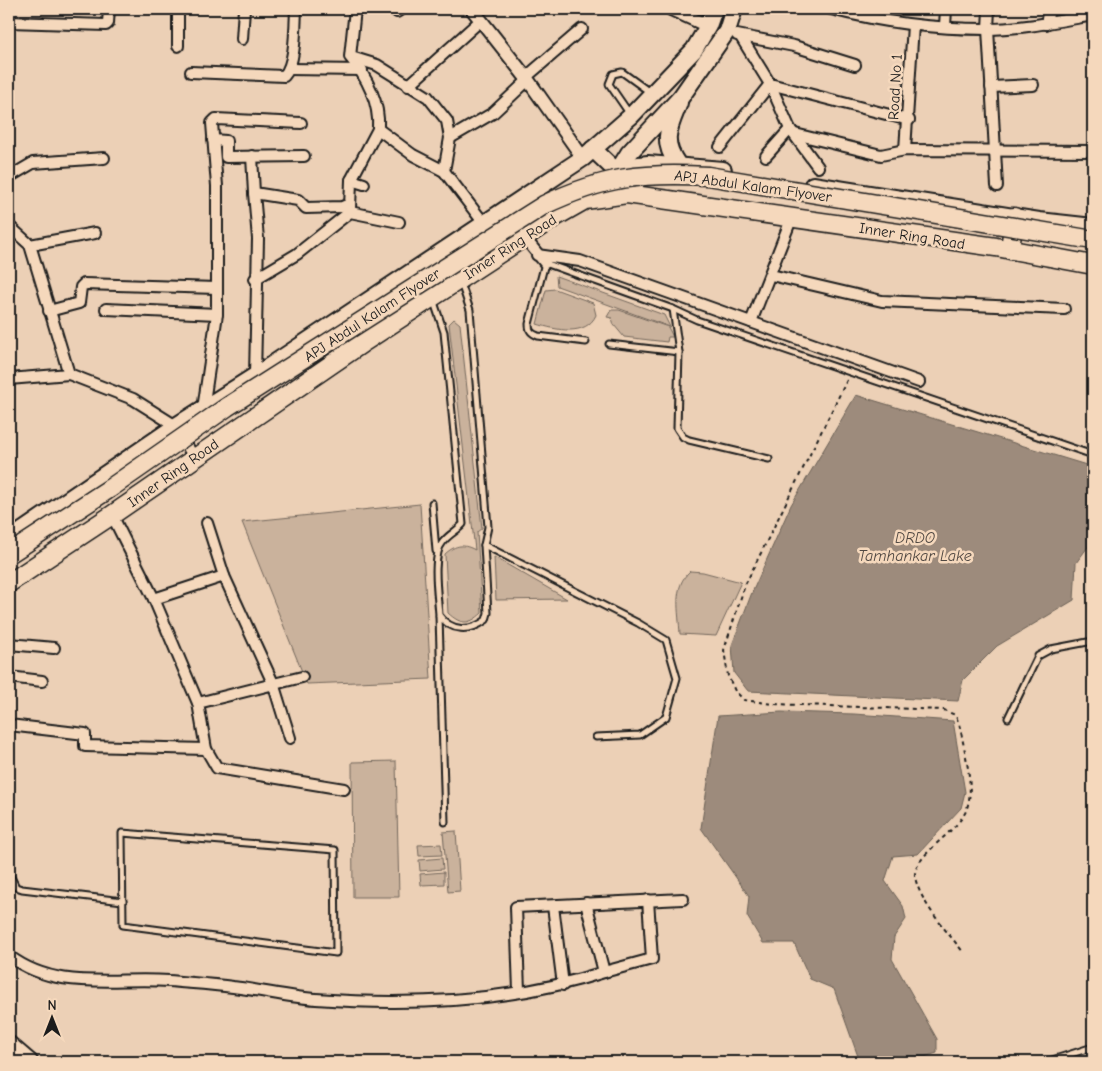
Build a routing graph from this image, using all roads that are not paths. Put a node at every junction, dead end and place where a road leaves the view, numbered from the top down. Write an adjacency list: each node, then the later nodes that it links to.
1 (109, 9): 17 (street)
2 (178, 9): 26 (street)
3 (244, 9): 25 (street)
4 (296, 9): 29 (street)
5 (355, 9): 27 (street)
6 (472, 9): 16 (street)
7 (671, 9): 20 (street)
8 (714, 9): 20 (main road)
9 (734, 9): 24 (main road)
10 (830, 9): 14 (street)
11 (946, 9): 21 (street)
12 (989, 9): 23 (street)
13 (1049, 9): 18 (street)
14 (863, 13): 19 (street)
15 (1093, 15): 18 (street)
16 (480, 20): 32 (street); 35 (street)
17 (9, 22)
18 (1046, 24): 23 (street)
19 (913, 25): 21 (street); 40 (street, Road No 1)
20 (708, 26): 37 (main road)
21 (945, 26): 23 (street)
22 (582, 29): 32 (street)
23 (988, 29): 36 (street)
24 (734, 34): 28 (street); 33 (street); 38 (main road)
25 (242, 39)
26 (178, 46)
27 (350, 57): 30 (street); 35 (street)
28 (855, 65)
29 (289, 69): 30 (street); 31 (street)
30 (362, 70): 42 (street)
31 (191, 72)
32 (527, 79): 44 (street); 50 (street)
33 (770, 84): 40 (street); 43 (street); 46 (street)
34 (1033, 85): 36 (street)
35 (408, 86): 44 (street)
36 (991, 87): 48 (street)
37 (652, 94): 39 (main road); 39 (lane)
38 (681, 97): 55 (main road); 56 (main road)
39 (630, 116): 50 (main road)
40 (908, 120): 47 (street, Road No 1)
41 (301, 123): 45 (street)
42 (378, 130): 58 (street); 60 (street)
43 (792, 132): 47 (street); 53 (street); 57 (street)
44 (450, 138): 58 (street)
45 (213, 140): 51 (street); 85 (street)
46 (720, 147)
47 (905, 150): 48 (street)
48 (994, 151): 49 (street); 62 (street)
49 (1093, 151)
50 (588, 154): 56 (main road); 70 (main road)
51 (252, 156): 52 (street); 63 (street)
52 (304, 156)
53 (766, 156)
54 (104, 158): 59 (street)
55 (678, 165): 56 (main road); 67 (main road)
56 (619, 168): 64 (main road)
57 (818, 168)
58 (444, 171): 70 (street)
59 (9, 177)
60 (351, 180): 61 (street); 65 (street)
61 (364, 184)
62 (997, 186)
63 (254, 193): 65 (street); 83 (street)
64 (605, 196): 66 (highway, Inner Ring Road); 74 (highway, Inner Ring Road)
65 (349, 208): 69 (street); 83 (street)
66 (792, 217): 77 (highway, Inner Ring Road); 82 (street)
67 (1014, 217): 68 (main road); 77 (highway)
68 (1039, 221): 72 (main road); 78 (highway)
69 (399, 222)
70 (484, 222): 97 (main road)
71 (9, 226): 76 (street)
72 (1093, 227)
73 (95, 233): 76 (street)
74 (524, 237): 79 (street); 84 (highway, Inner Ring Road)
75 (1093, 240): 111 (highway, APJ Abdul Kalam Flyover, bridge)
76 (30, 245): 90 (street)
77 (1010, 250): 78 (highway, Inner Ring Road)
78 (1034, 254): 81 (highway, Inner Ring Road)
79 (537, 255): 80 (street); 92 (street)
80 (545, 263): 89 (lane); 93 (lane)
81 (1093, 264)
82 (771, 275): 88 (street); 92 (street)
83 (255, 279): 97 (street)
84 (460, 280): 86 (highway, Inner Ring Road); 109 (lane)
85 (217, 288): 90 (street); 91 (street)
86 (432, 298): 103 (highway, Inner Ring Road); 110 (lane)
87 (106, 309): 91 (street)
88 (1064, 309)
89 (673, 310): 95 (lane); 102 (lane)
90 (49, 311): 96 (street)
91 (217, 314): 100 (street)
92 (751, 322): 99 (street)
93 (586, 342)
94 (609, 344): 95 (lane)
95 (679, 352): 104 (lane)
96 (69, 374): 98 (street); 101 (street)
97 (255, 376): 100 (main road)
98 (9, 379)
99 (918, 382)
100 (203, 409): 101 (main road)
101 (176, 426): 103 (street); 108 (main road)
102 (1093, 455)
103 (194, 458): 106 (highway, Inner Ring Road)
104 (769, 460)
105 (432, 503): 110 (lane)
106 (112, 515): 113 (highway, Inner Ring Road); 114 (street)
107 (207, 523): 112 (street)
108 (9, 540)
109 (484, 545): 115 (lane); 126 (lane)
110 (436, 551): 115 (lane)
111 (9, 554)
112 (224, 576): 114 (street); 122 (street)
113 (9, 583)
114 (154, 599): 123 (street)
115 (439, 615): 130 (lane)
116 (1093, 641): 124 (lane)
117 (9, 644): 118 (street)
118 (54, 648)
119 (9, 677): 121 (street)
120 (302, 677): 122 (street)
121 (42, 681)
122 (273, 683): 123 (street); 127 (street)
123 (198, 703): 128 (street)
124 (1008, 718)
125 (9, 724): 128 (street)
126 (596, 737)
127 (290, 738)
128 (206, 749): 129 (street)
129 (344, 789)
130 (445, 822)
131 (9, 873): 132 (lane)
132 (10, 883): 135 (lane)
133 (683, 899): 134 (street)
134 (648, 900): 136 (street); 139 (street)
135 (123, 901): 135 (lane)
136 (586, 903): 137 (street); 139 (street)
137 (553, 906): 140 (street); 141 (street)
138 (9, 956): 141 (street)
139 (604, 972): 140 (street)
140 (563, 985): 141 (street)
141 (519, 991)
142 (9, 1044): 144 (main road)
143 (1093, 1047): 145 (lane)
144 (30, 1062)
145 (1046, 1062)

